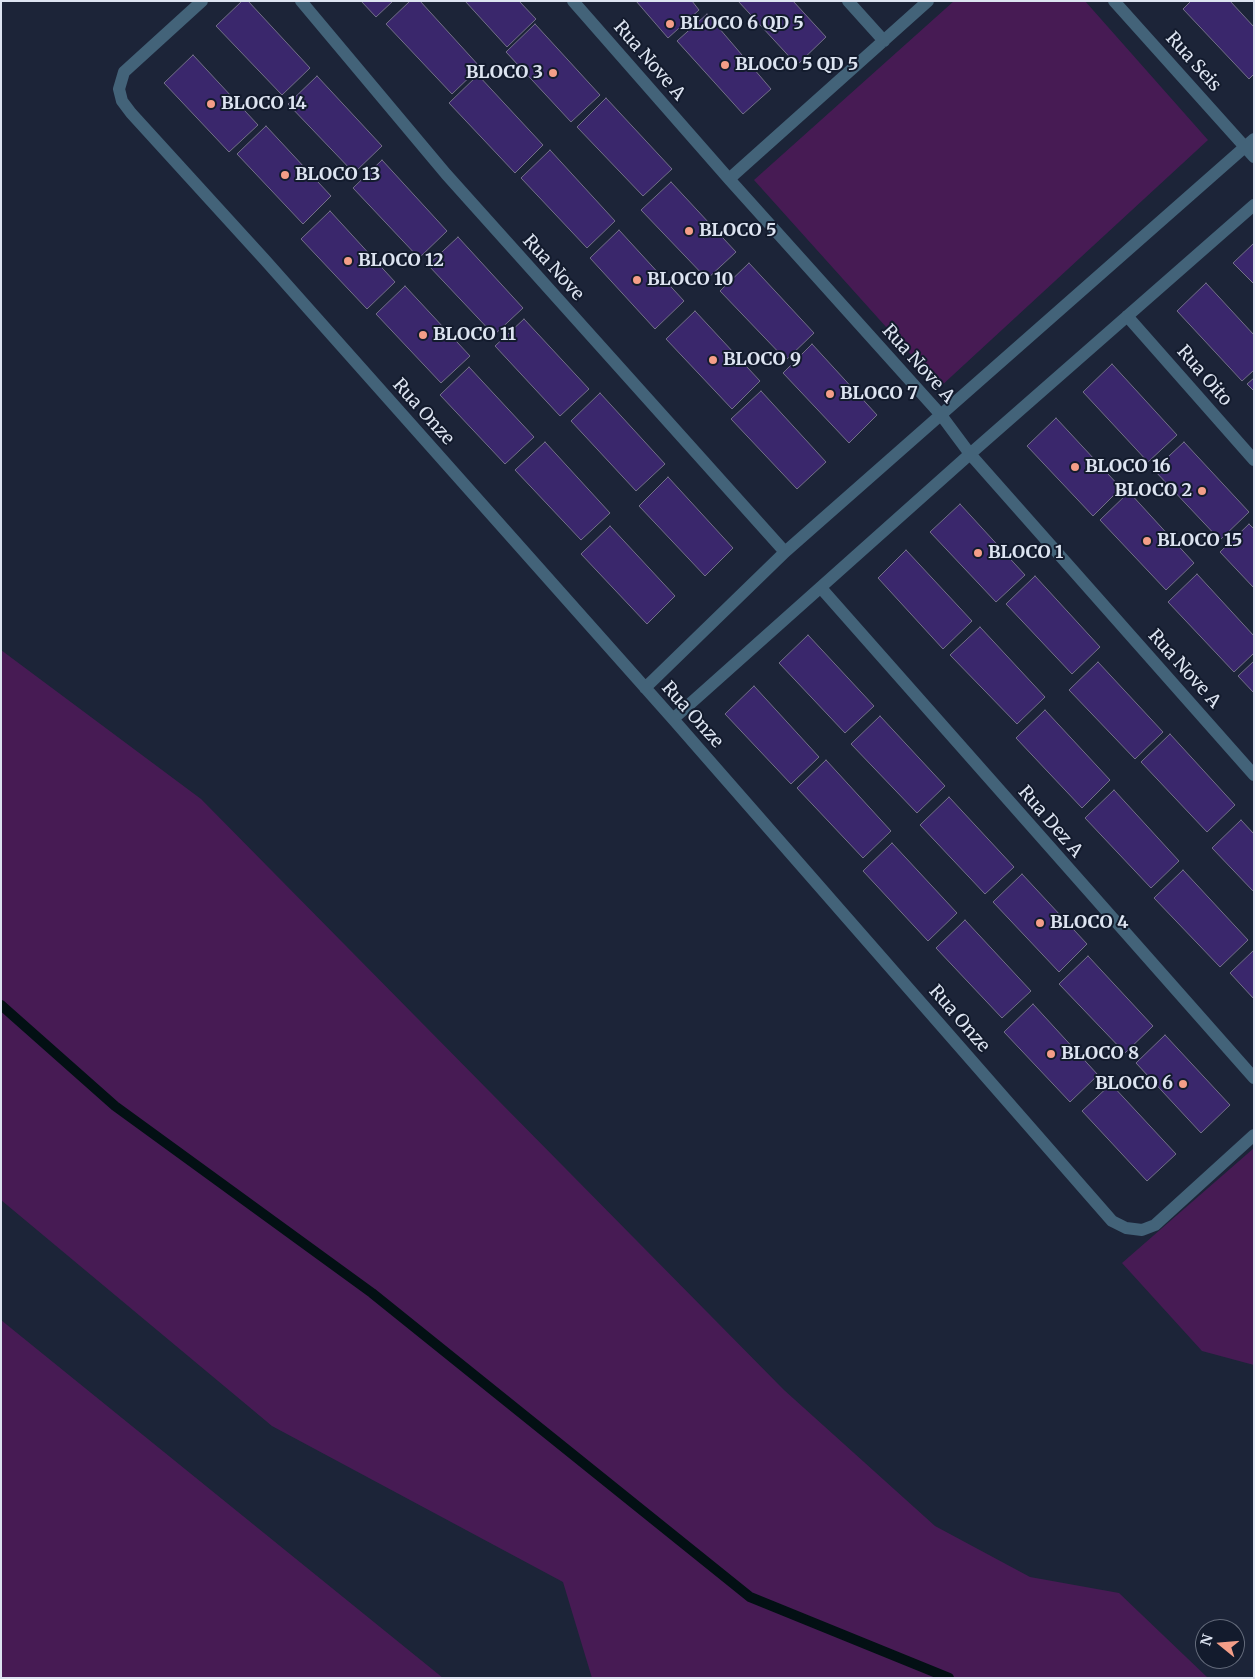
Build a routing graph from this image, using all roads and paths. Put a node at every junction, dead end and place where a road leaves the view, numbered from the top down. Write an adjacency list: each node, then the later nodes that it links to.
1 (202, 1): 18 (street, Rua Onze)
2 (301, 1): 16 (street, Rua Nove)
3 (573, 1): 10 (street, Rua Nove A)
4 (848, 1): 7 (street)
5 (928, 1): 7 (street)
6 (1114, 1): 8 (street, Rua Seis)
7 (884, 40): 10 (street)
8 (1249, 143): 9 (street, Rua Seis); 13 (street)
9 (1254, 158)
10 (730, 179): 13 (street, Rua Nove A)
11 (1254, 205): 12 (street)
12 (1127, 316): 14 (street); 15 (street, Rua Oito)
13 (942, 416): 14 (street, Rua Nove A); 16 (street)
14 (970, 454): 17 (street); 20 (street, Rua Nove A)
15 (1254, 460)
16 (785, 552): 18 (street)
17 (820, 588): 19 (street); 21 (street, Rua Dez A)
18 (645, 688): 19 (street, Rua Onze)
19 (673, 719): 22 (street, Rua Onze)
20 (1254, 775)
21 (1254, 1078)
22 (1254, 1134)

